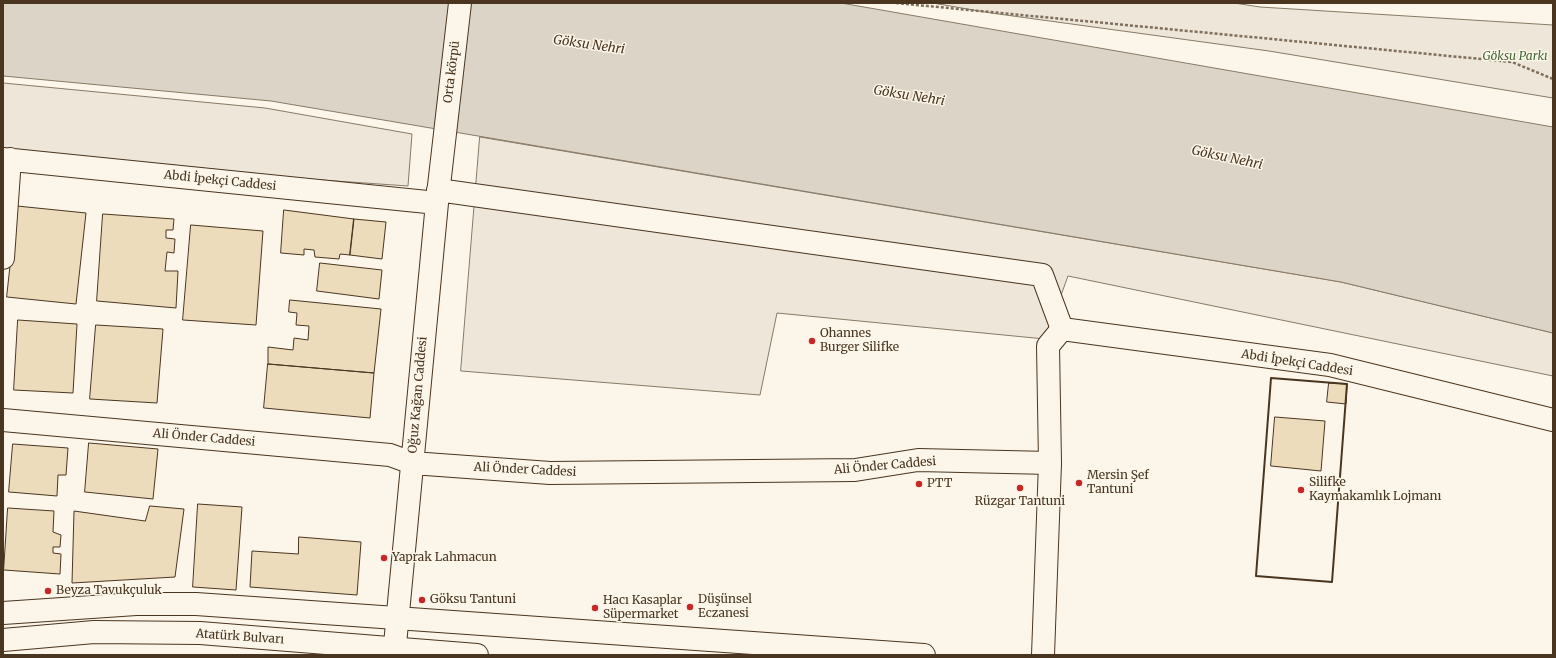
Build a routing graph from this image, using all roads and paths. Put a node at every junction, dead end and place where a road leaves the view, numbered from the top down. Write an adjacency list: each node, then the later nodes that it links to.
1 (460, 3): 4 (street, Orta körpü)
2 (896, 3): 3 (path)
3 (1553, 79)
4 (444, 142): 6 (street, Oğuz Kağan Caddesi)
5 (6, 159): 6 (street, Abdi İpekçi Caddesi); 7 (street)
6 (437, 196): 8 (street, Abdi İpekçi Caddesi); 11 (street, Oğuz Kağan Caddesi)
7 (3, 258)
8 (1062, 329): 10 (street, Abdi İpekçi Caddesi); 12 (street)
9 (3, 420): 11 (street, Ali Önder Caddesi)
10 (1553, 420)
11 (412, 463): 12 (street, Ali Önder Caddesi); 14 (street, Oğuz Kağan Caddesi)
12 (1050, 463): 19 (street)
13 (3, 613): 14 (street)
14 (397, 618): 16 (street, Oğuz Kağan Caddesi); 18 (street)
15 (3, 640): 16 (street, Atatürk Bulvarı)
16 (394, 652): 17 (street, Atatürk Bulvarı)
17 (477, 655)
18 (924, 655)
19 (1044, 655)

